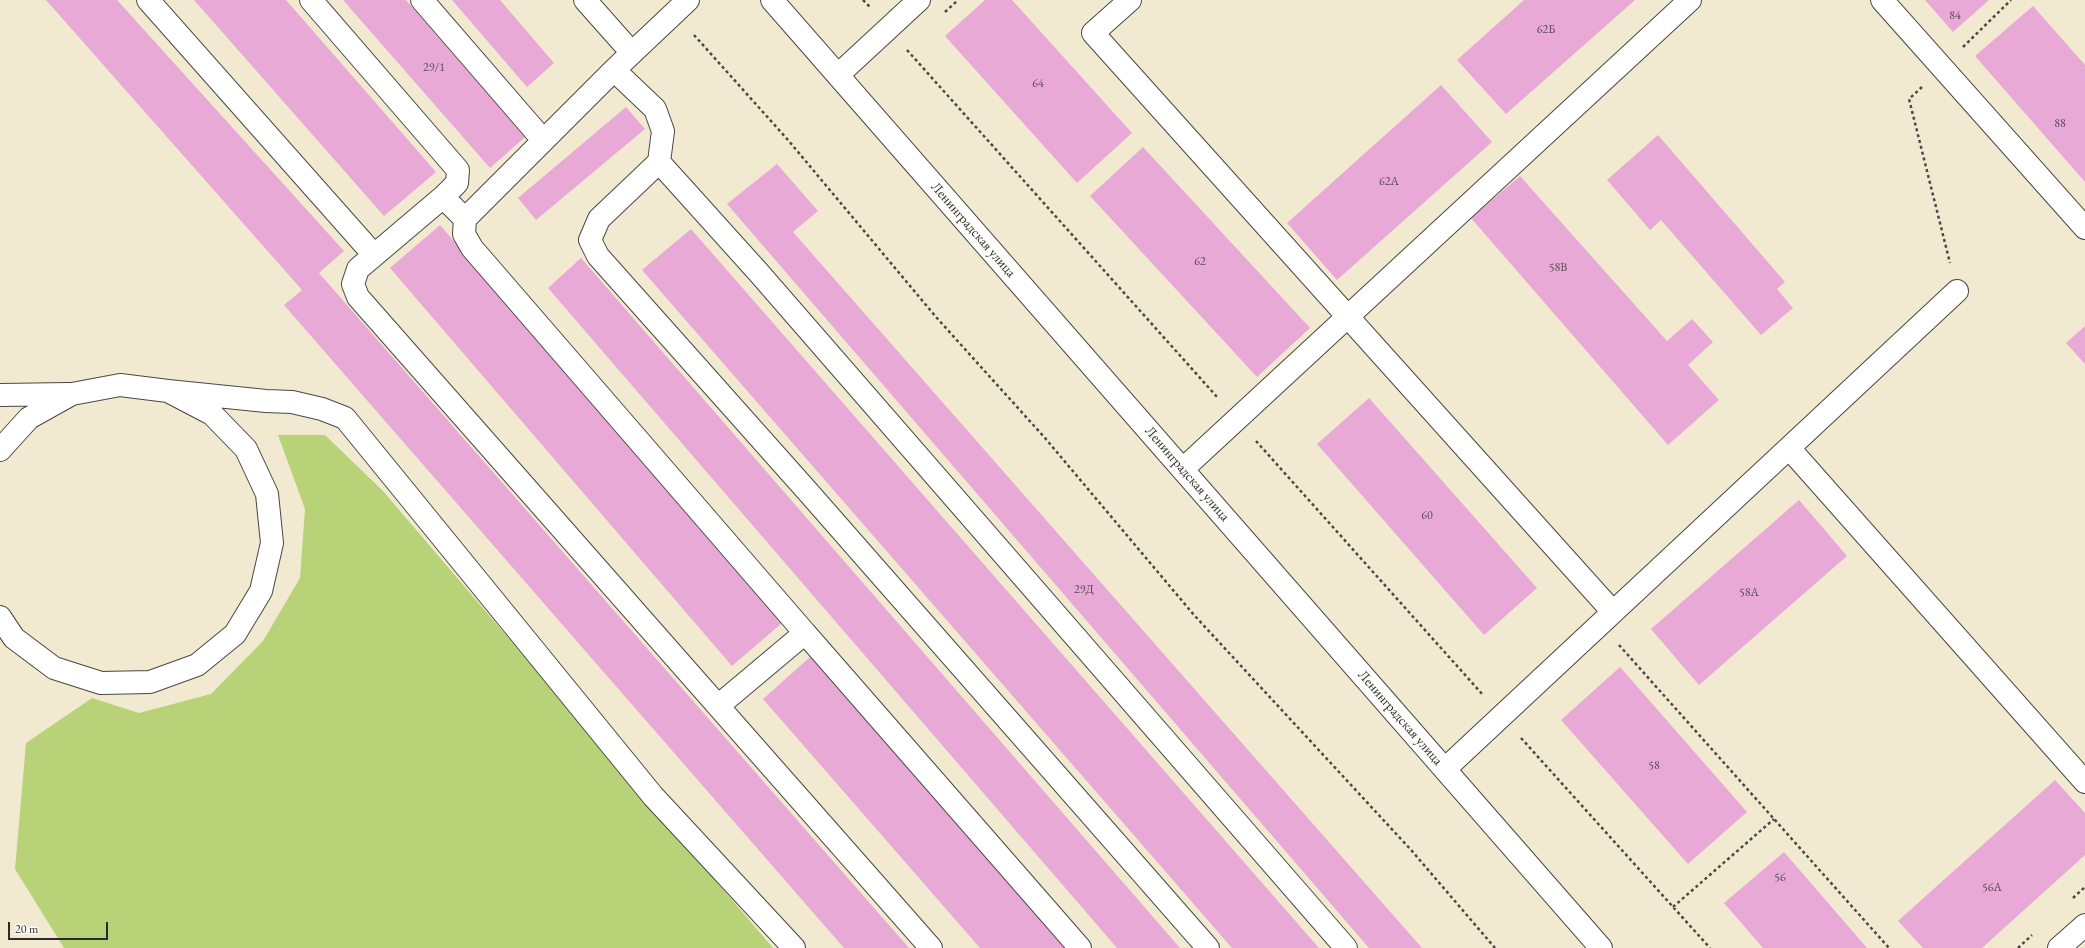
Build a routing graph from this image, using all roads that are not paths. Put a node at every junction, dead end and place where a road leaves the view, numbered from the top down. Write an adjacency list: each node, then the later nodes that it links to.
1 (148, 0): 19 (main road)
2 (311, 0): 16 (main road)
3 (422, 0): 14 (main road)
4 (585, 0): 11 (main road)
5 (772, 0): 13 (main road, Ленинградская улица)
6 (919, 0): 13 (main road)
7 (1130, 0): 21 (main road)
8 (1690, 0): 21 (main road)
9 (1882, 0): 18 (main road)
10 (682, 6): 11 (main road)
11 (632, 53): 12 (main road)
12 (614, 70): 14 (main road); 15 (main road)
13 (838, 75): 27 (main road, Ленинградская улица)
14 (543, 140): 17 (main road)
15 (659, 162): 38 (main road); 39 (main road)
16 (443, 197): 17 (main road); 19 (main road)
17 (465, 219): 30 (main road)
18 (2085, 228)
19 (374, 255): 31 (main road)
20 (1957, 291): 25 (main road)
21 (1348, 317): 27 (main road); 29 (main road)
22 (168, 391): 23 (main road); 28 (main road); 35 (main road)
23 (72, 394): 24 (main road); 26 (main road)
24 (0, 396)
25 (1788, 448): 29 (main road); 33 (main road)
26 (0, 450)
27 (1183, 469): 32 (main road, Ленинградская улица)
28 (0, 617)
29 (1607, 618): 32 (main road)
30 (805, 632): 31 (main road); 37 (main road)
31 (718, 706): 36 (main road)
32 (1445, 769): 40 (main road, Ленинградская улица)
33 (2085, 782)
34 (2085, 925): 41 (main road)
35 (794, 948)
36 (931, 948)
37 (1080, 948)
38 (1208, 948)
39 (1346, 948)
40 (1601, 948)
41 (2059, 948)

